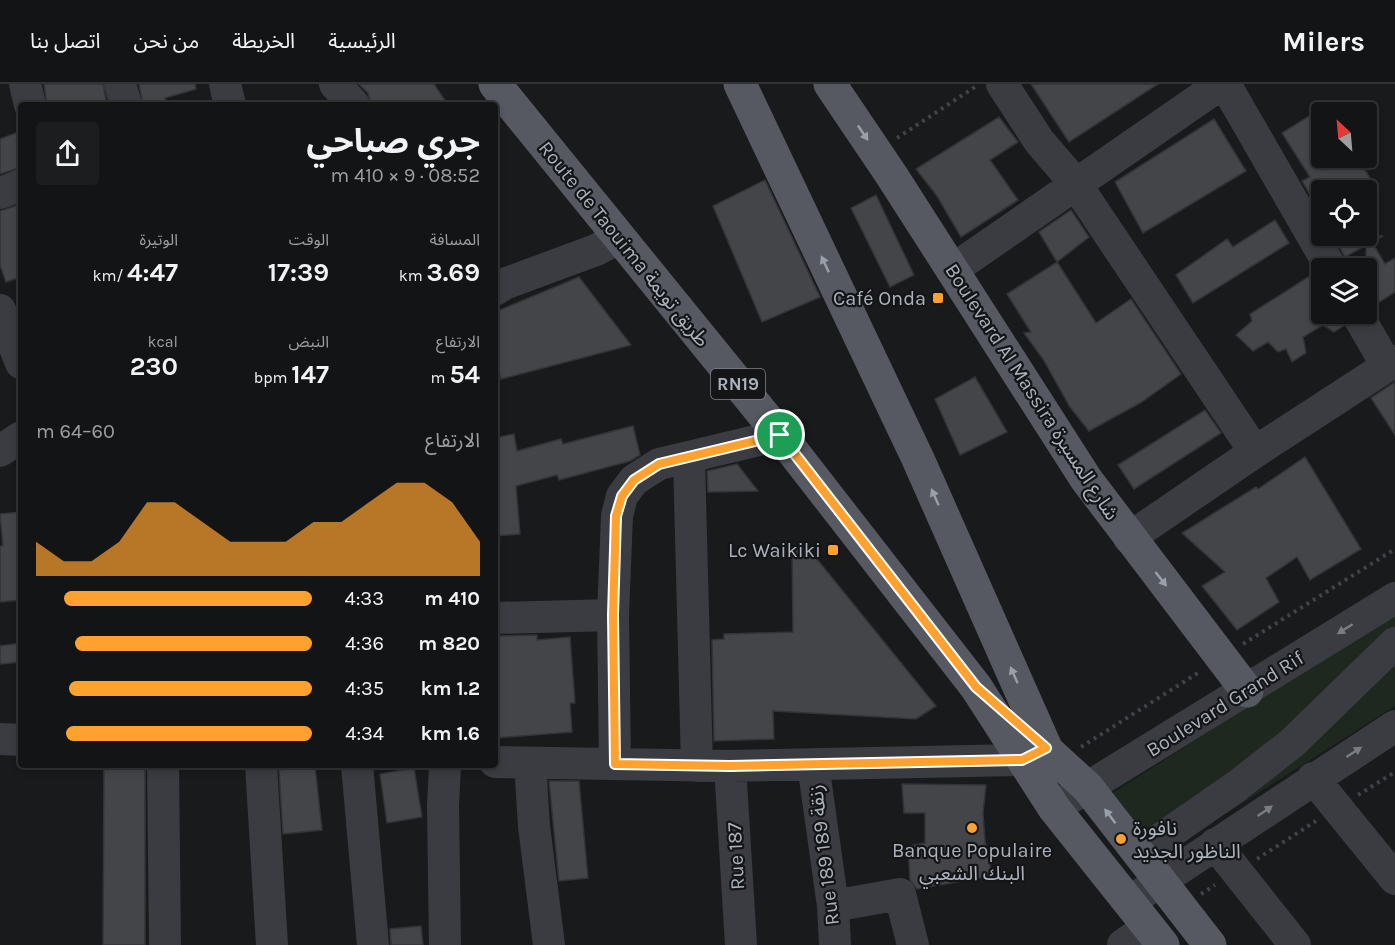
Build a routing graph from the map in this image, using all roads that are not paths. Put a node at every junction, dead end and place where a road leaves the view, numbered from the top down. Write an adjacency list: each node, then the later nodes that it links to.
1 (25, 84): 9 (street)
2 (120, 84): 10 (street)
3 (225, 84): 11 (street)
4 (495, 84): 15 (main road, Route de Taouima طريق تويمة / RN19)
5 (740, 84): 39 (main road, one-way to 5)
6 (830, 84): 17 (main road, Boulevard Al Massira شارع المسيرة, one-way to 17)
7 (1002, 84): 12 (street)
8 (1223, 84): 12 (street); 16 (street)
9 (29, 102)
10 (125, 102)
11 (229, 102)
12 (1075, 183): 17 (street); 28 (street)
13 (18, 186): 14 (street)
14 (0, 193)
15 (619, 238): 18 (street); 25 (main road, Route de Taouima طريق تويمة / RN19)
16 (1325, 258)
17 (952, 270): 30 (main road, Boulevard Al Massira شارع المسيرة)
18 (498, 288)
19 (18, 299): 20 (street)
20 (0, 302)
21 (0, 310): 23 (street)
22 (1364, 324): 24 (street)
23 (18, 355)
24 (1391, 363): 28 (street)
25 (780, 435): 29 (street); 39 (main road, Route de Taouima طريق تويمة / RN19)
26 (18, 439): 27 (street)
27 (0, 451)
28 (1255, 452): 30 (street)
29 (689, 459): 32 (street); 44 (street)
30 (1129, 538): 35 (main road, Boulevard Al Massira شارع المسيرة, one-way to 35)
31 (1395, 598): 35 (street, Boulevard Grand Rif, one-way to 35)
32 (613, 615): 33 (street); 42 (street)
33 (498, 618)
34 (1395, 643): 54 (street)
35 (1247, 691): 51 (street, Boulevard Grand Rif)
36 (1395, 726): 50 (street, one-way to 36)
37 (0, 739): 38 (street)
38 (18, 740)
39 (1034, 754): 43 (street); 51 (main road, Route de Taouima طريق تويمة / RN19); 52 (main road, Route de Taouima طريق تويمة / RN19)
40 (498, 762): 41 (street)
41 (530, 763): 42 (street); 64 (street)
42 (615, 764): 44 (street)
43 (813, 764): 45 (street); 58 (street, Rue 189 زنقة 189)
44 (697, 766): 45 (street)
45 (730, 766): 65 (street, Rue 187)
46 (163, 768): 60 (street)
47 (261, 768): 61 (street)
48 (357, 768): 62 (street)
49 (445, 768): 63 (street)
50 (1313, 778): 53 (street, one-way to 50); 55 (street)
51 (1088, 788): 52 (street, Boulevard Grand Rif); 54 (main road, RN19, one-way to 51)
52 (1054, 808): 57 (main road, RN19)
53 (1215, 844): 56 (street); 69 (street)
54 (1139, 854): 56 (main road, RN19)
55 (1395, 879)
56 (1160, 881): 57 (street); 68 (main road, RN19)
57 (1129, 902): 59 (main road, RN19)
58 (833, 906): 66 (street, Rue 189 زنقة 189); 67 (street)
59 (1145, 939)
60 (165, 945)
61 (272, 945)
62 (373, 945)
63 (445, 945)
64 (549, 945)
65 (741, 945)
66 (834, 945)
67 (913, 945)
68 (1210, 945)
69 (1295, 945)

